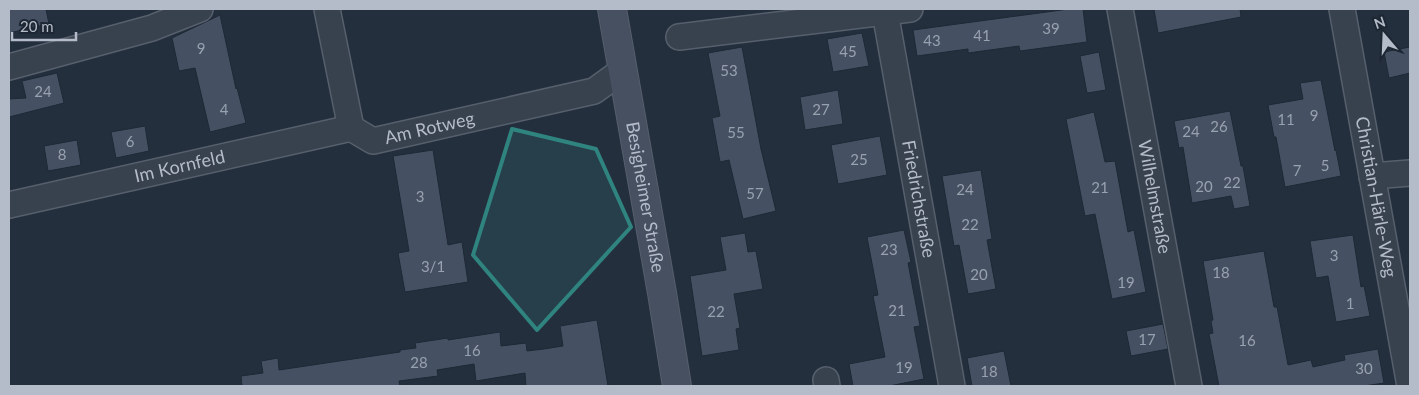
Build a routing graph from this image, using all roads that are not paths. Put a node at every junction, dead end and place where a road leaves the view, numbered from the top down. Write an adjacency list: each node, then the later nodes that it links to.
1 (200, 9): 9 (street)
2 (327, 9): 11 (street)
3 (612, 9): 10 (main road, Besigheimer Straße)
4 (910, 9): 7 (street)
5 (1120, 9): 17 (street, Wilhelmstraße)
6 (1342, 9): 13 (street, Christian-Härle-Weg)
7 (885, 12): 8 (street); 16 (street, Friedrichstraße)
8 (680, 38)
9 (9, 67)
10 (624, 70): 11 (street, Am Rotweg); 15 (main road, Besigheimer Straße)
11 (350, 128): 14 (street, Im Kornfeld)
12 (1410, 173): 13 (street)
13 (1372, 176): 18 (street, Christian-Härle-Weg)
14 (9, 205)
15 (677, 386)
16 (952, 386)
17 (1189, 386)
18 (1410, 386)

